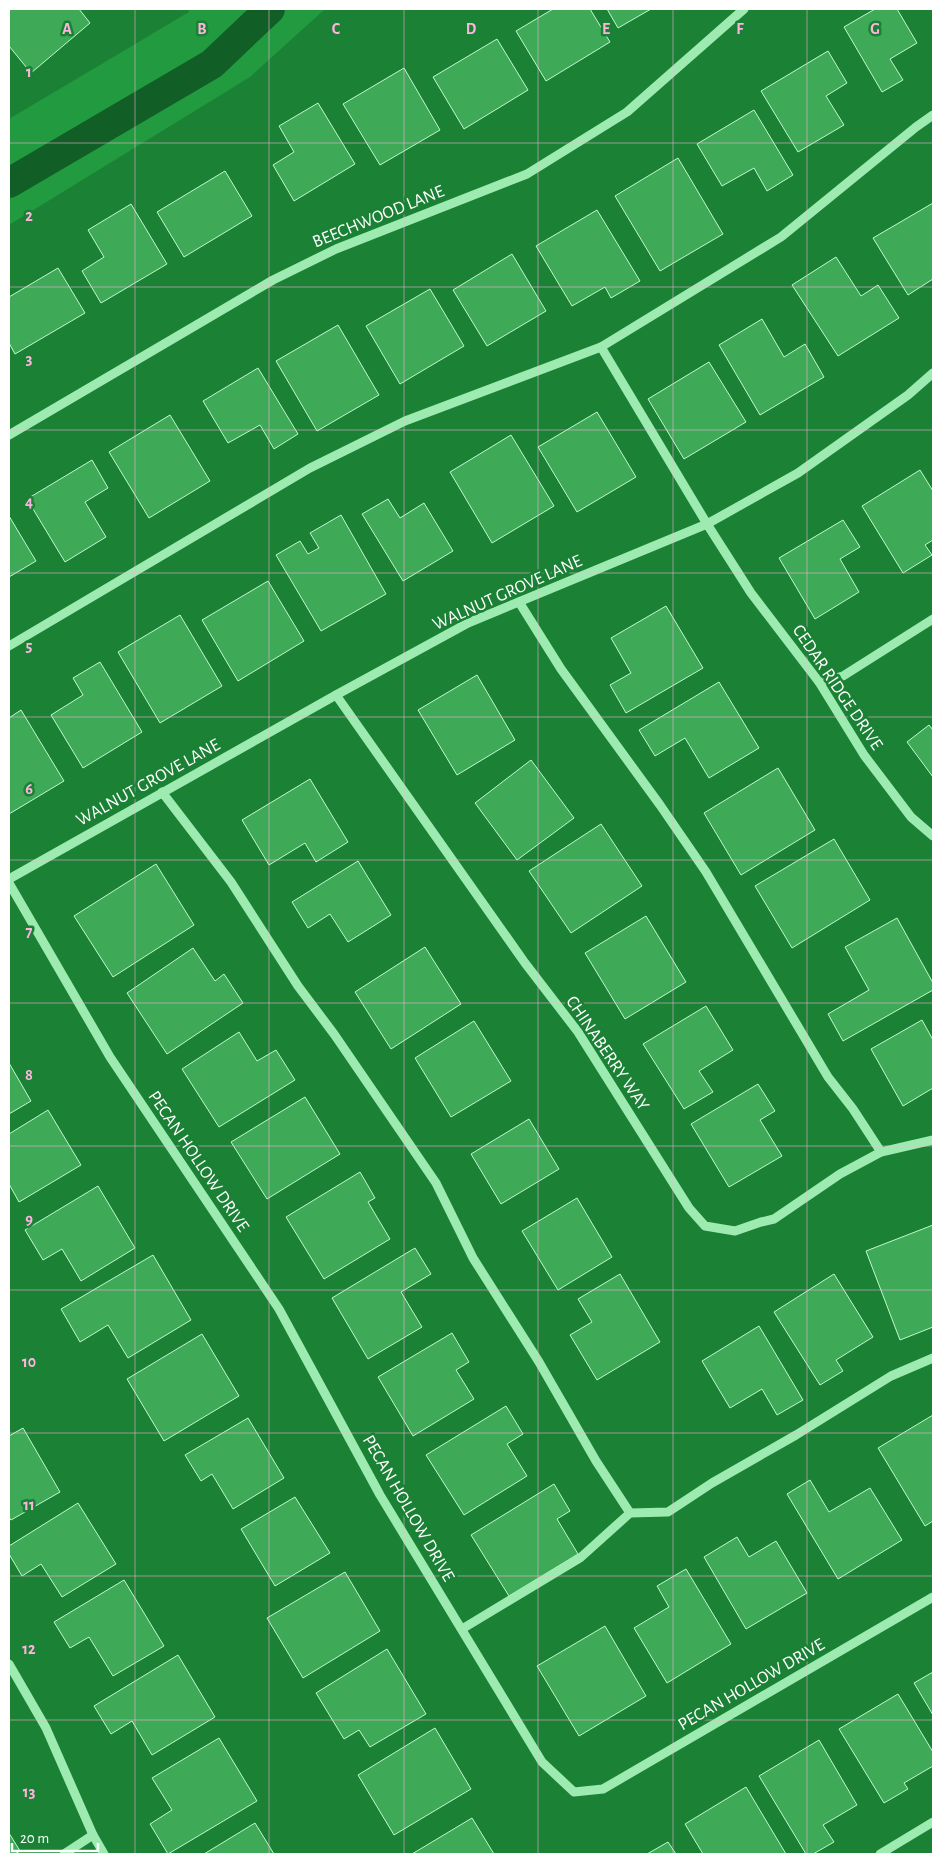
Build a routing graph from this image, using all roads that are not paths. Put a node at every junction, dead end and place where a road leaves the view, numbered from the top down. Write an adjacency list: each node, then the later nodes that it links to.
1 (744, 9): 5 (street, BEECHWOOD LANE)
2 (933, 116): 3 (street)
3 (601, 347): 6 (street, CEDAR RIDGE DRIVE); 9 (street)
4 (933, 373): 6 (street, WALNUT GROVE LANE)
5 (9, 435)
6 (707, 524): 7 (street, WALNUT GROVE LANE); 10 (street, CEDAR RIDGE DRIVE)
7 (519, 602): 11 (street, WALNUT GROVE LANE); 17 (street)
8 (933, 619): 10 (street)
9 (9, 646)
10 (819, 682): 13 (street, CEDAR RIDGE DRIVE)
11 (336, 695): 12 (street, WALNUT GROVE LANE); 17 (street, CHINABERRY WAY)
12 (162, 792): 14 (street, WALNUT GROVE LANE); 19 (street)
13 (933, 836)
14 (9, 879)
15 (9, 883): 21 (street, PECAN HOLLOW DRIVE)
16 (933, 1140): 17 (street, CHINABERRY WAY)
17 (881, 1152)
18 (933, 1358): 19 (street)
19 (630, 1513): 21 (street)
20 (933, 1597): 21 (street, PECAN HOLLOW DRIVE)
21 (462, 1629)
22 (9, 1664): 24 (street)
23 (933, 1822): 27 (street)
24 (93, 1836): 25 (street); 26 (street)
25 (64, 1854)
26 (104, 1854)
27 (880, 1854)

